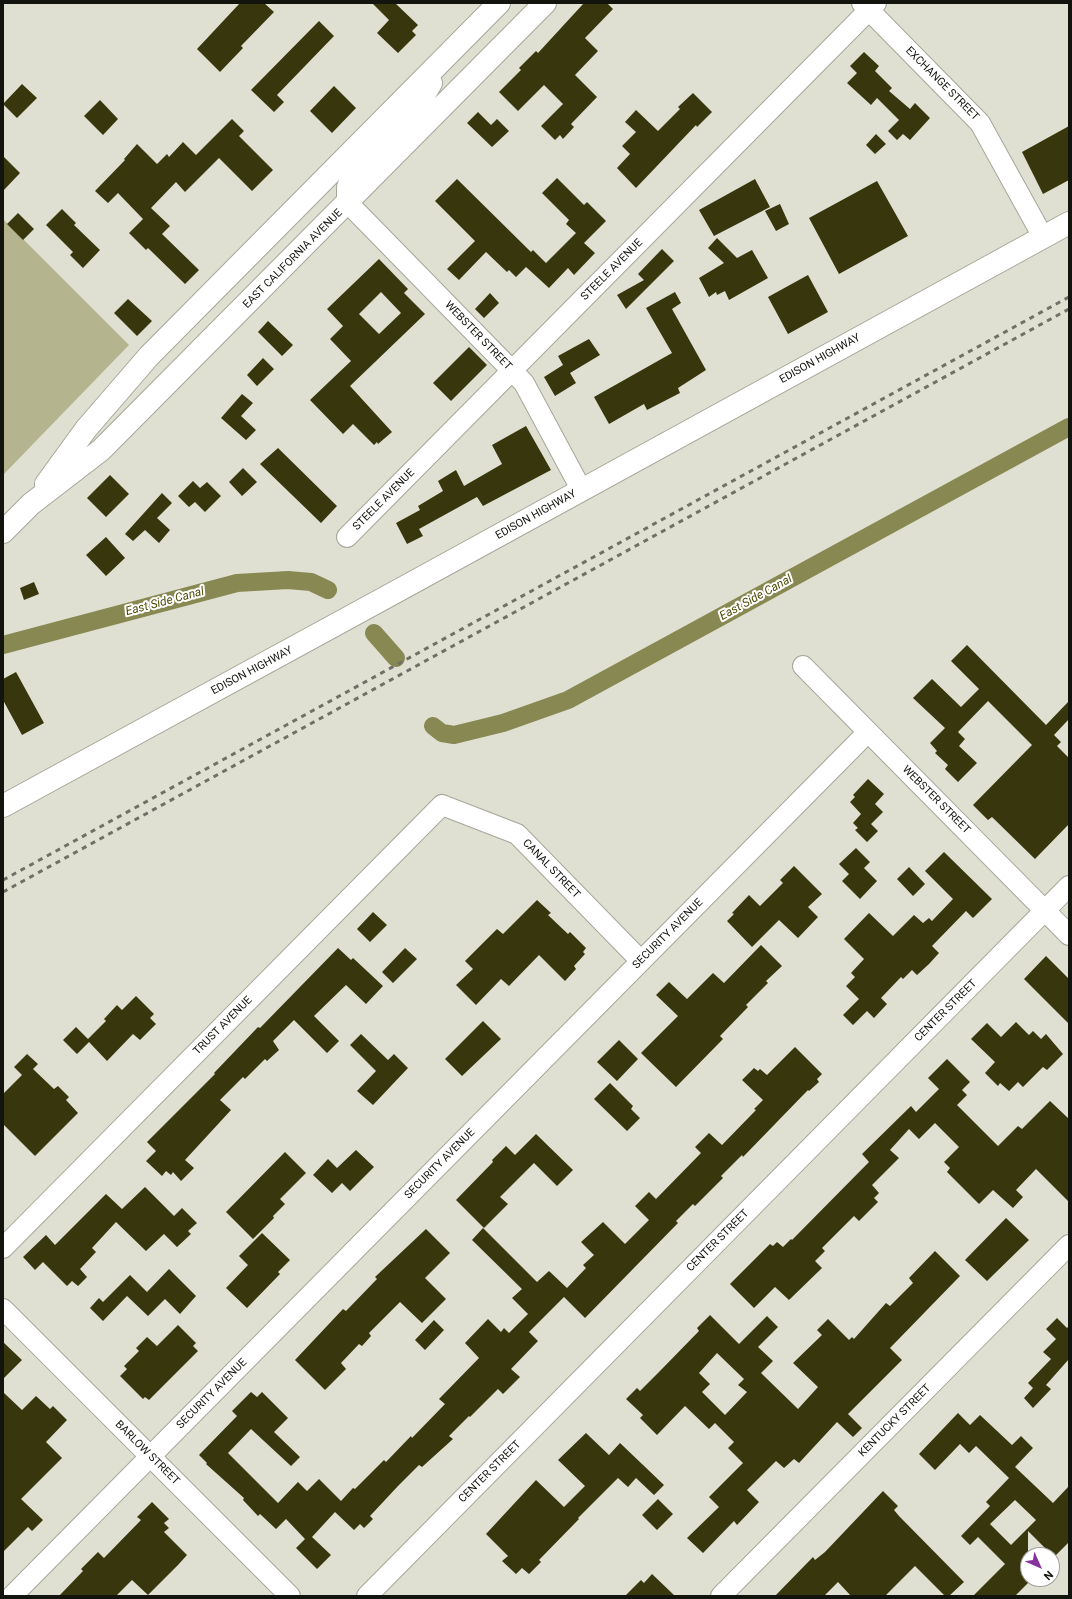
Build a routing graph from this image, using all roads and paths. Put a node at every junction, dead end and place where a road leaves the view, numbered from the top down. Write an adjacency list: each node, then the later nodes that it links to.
1 (499, 3): 4 (main road, EAST CALIFORNIA AVENUE)
2 (545, 3): 5 (main road, EAST CALIFORNIA AVENUE)
3 (869, 5): 7 (street, EXCHANGE STREET); 8 (street, STEELE AVENUE)
4 (444, 59): 5 (main road); 10 (main road, EAST CALIFORNIA AVENUE)
5 (348, 203): 8 (street, WEBSTER STREET); 10 (main road, EAST CALIFORNIA AVENUE)
6 (1069, 223): 7 (main road, EDISON HIGHWAY)
7 (1043, 237): 9 (main road, EDISON HIGHWAY)
8 (511, 371): 9 (street, WEBSTER STREET); 12 (street, STEELE AVENUE)
9 (581, 489): 16 (main road, EDISON HIGHWAY)
10 (31, 504): 11 (main road, EAST CALIFORNIA AVENUE)
11 (3, 532)
12 (347, 537)
13 (802, 666): 14 (street, WEBSTER STREET)
14 (868, 732): 18 (street, WEBSTER STREET); 20 (street, SECURITY AVENUE)
15 (442, 805): 20 (street, CANAL STREET); 22 (street, TRUST AVENUE)
16 (3, 806)
17 (1069, 886): 18 (street, CENTER STREET)
18 (1045, 911): 19 (street, WEBSTER STREET); 27 (street, CENTER STREET)
19 (1069, 935)
20 (641, 962): 24 (street, SECURITY AVENUE)
21 (1069, 1245): 28 (street, KENTUCKY STREET)
22 (3, 1248)
23 (3, 1309): 24 (street, BARLOW STREET)
24 (151, 1456): 25 (street, SECURITY AVENUE); 26 (street, BARLOW STREET)
25 (12, 1596)
26 (290, 1596)
27 (367, 1596)
28 (721, 1596)

